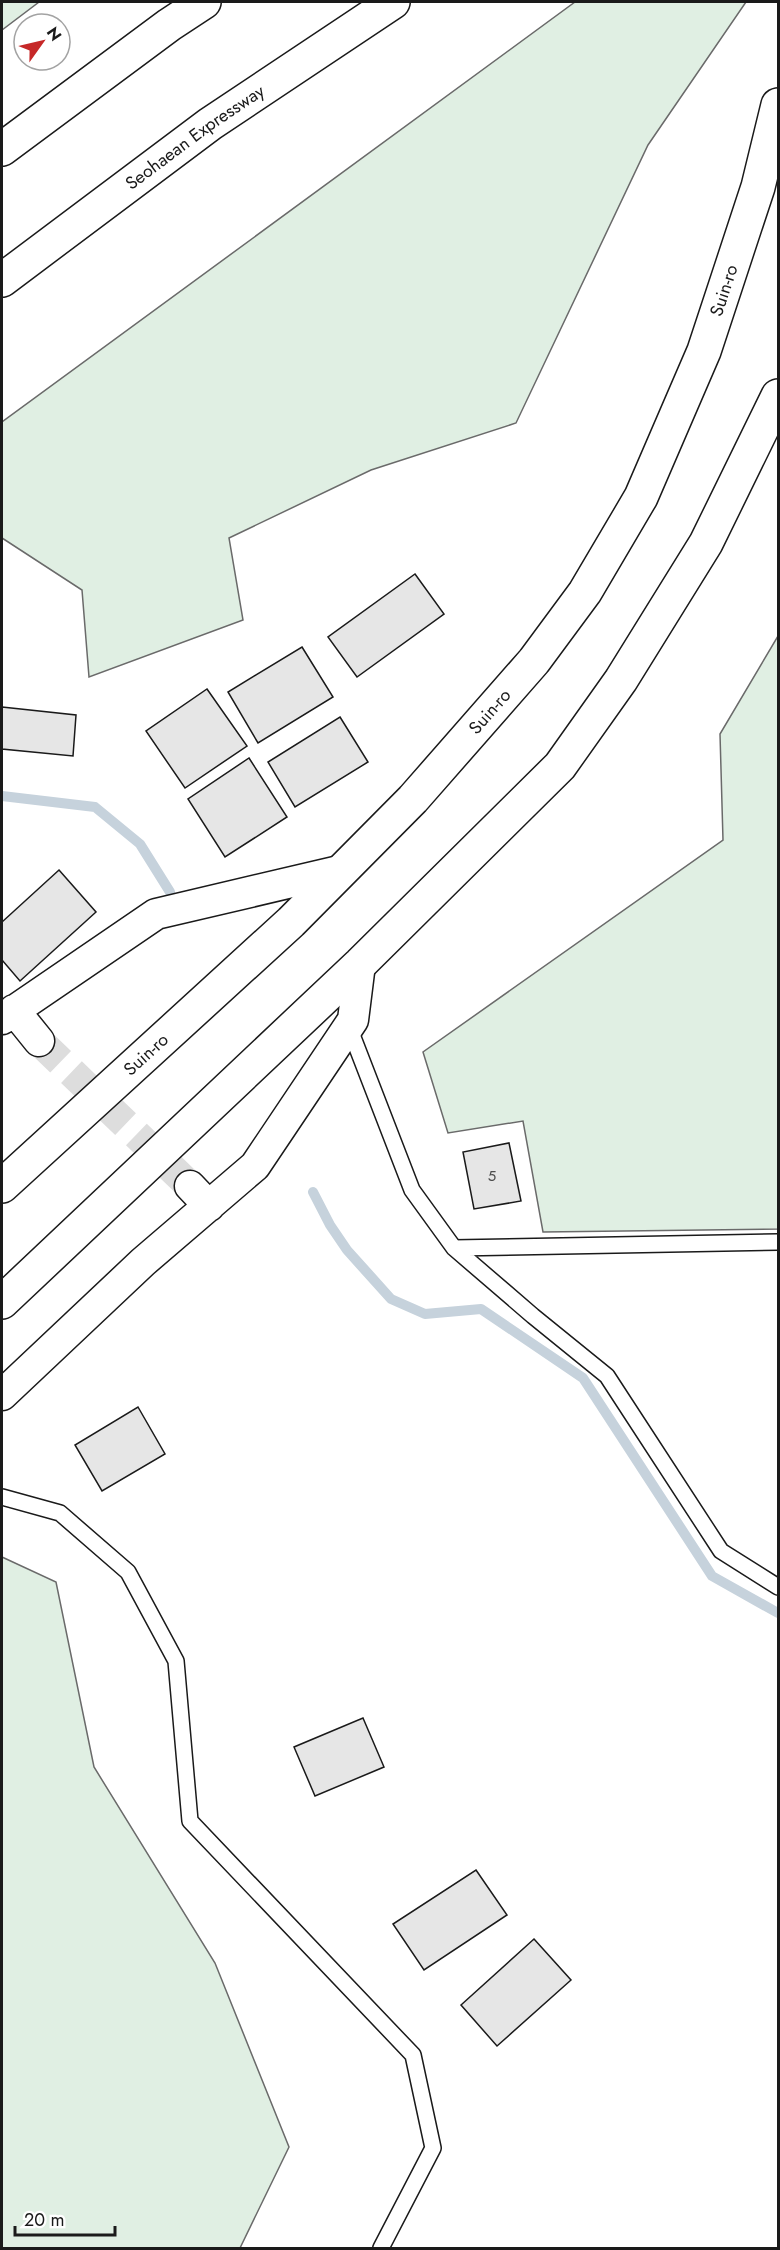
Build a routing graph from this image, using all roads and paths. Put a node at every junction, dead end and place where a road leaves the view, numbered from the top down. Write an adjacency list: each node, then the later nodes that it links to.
1 (204, 2): 4 (main road)
2 (393, 2): 5 (main road, Seohaean Expressway)
3 (778, 105): 7 (main road, Suin-ro)
4 (2, 149)
5 (2, 280)
6 (778, 396): 8 (main road)
7 (343, 870): 9 (street); 12 (main road, Suin-ro)
8 (360, 964): 10 (street); 15 (main road)
9 (8, 1015): 11 (street)
10 (349, 1027): 14 (lane); 16 (street)
11 (39, 1041)
12 (2, 1186)
13 (778, 1242): 14 (lane)
14 (454, 1248): 18 (lane)
15 (2, 1302)
16 (2, 1395)
17 (2, 1497): 19 (lane)
18 (778, 1587)
19 (381, 2248)

